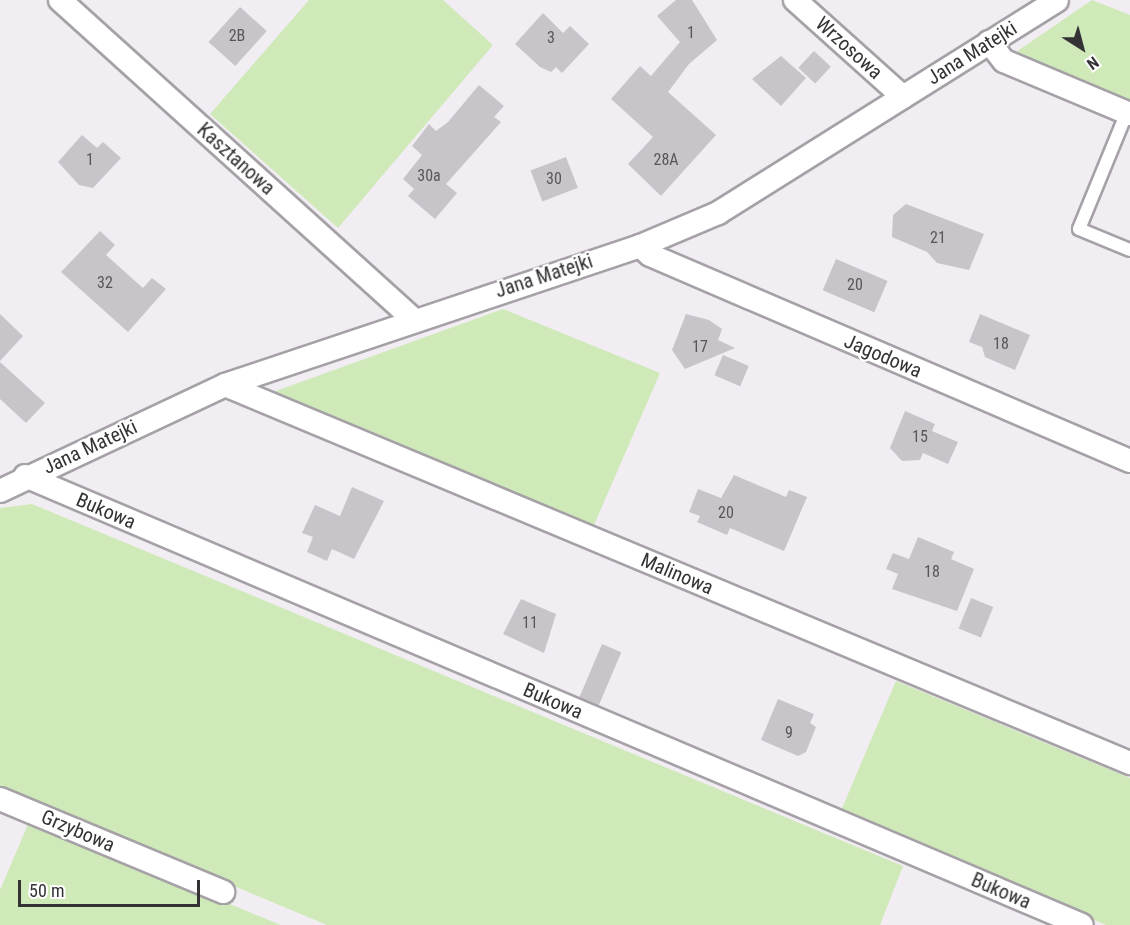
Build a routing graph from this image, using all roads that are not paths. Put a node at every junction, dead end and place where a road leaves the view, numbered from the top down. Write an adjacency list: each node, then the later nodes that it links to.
1 (60, 0): 9 (street, Kasztanowa)
2 (795, 0): 5 (street, Wrzosowa)
3 (1057, 0): 4 (street, Jana Matejki)
4 (989, 42): 5 (street, Jana Matejki); 6 (street)
5 (903, 96): 7 (street, Jana Matejki)
6 (1128, 113): 8 (lane)
7 (639, 246): 9 (street, Jana Matejki); 11 (street, Jagodowa)
8 (1130, 250)
9 (412, 318): 10 (street, Jana Matejki)
10 (225, 385): 12 (street, Jana Matejki); 14 (street, Malinowa)
11 (1130, 461)
12 (25, 476): 13 (street, Jana Matejki); 17 (street, Bukowa)
13 (0, 491)
14 (1130, 763)
15 (0, 799): 16 (street, Grzybowa)
16 (223, 892)
17 (1082, 925)

